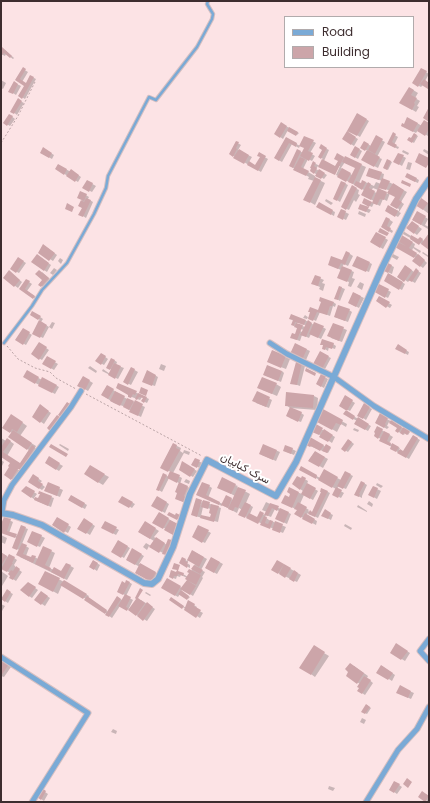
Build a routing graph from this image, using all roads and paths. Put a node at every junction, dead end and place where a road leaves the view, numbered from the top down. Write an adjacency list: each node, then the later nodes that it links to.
1 (208, 1): 5 (lane)
2 (35, 82): 3 (path)
3 (1, 143)
4 (429, 180): 7 (street, سرک کبابیان)
5 (4, 343): 8 (path)
6 (270, 344): 7 (street)
7 (334, 377): 9 (street); 10 (street, سرک کبابیان)
8 (80, 391): 10 (path); 11 (street)
9 (429, 439)
10 (207, 460): 11 (street, سرک کبابیان)
11 (2, 513)
12 (429, 639): 14 (street)
13 (1, 657): 16 (street)
14 (429, 661)
15 (429, 707): 17 (street)
16 (32, 802)
17 (366, 802)

